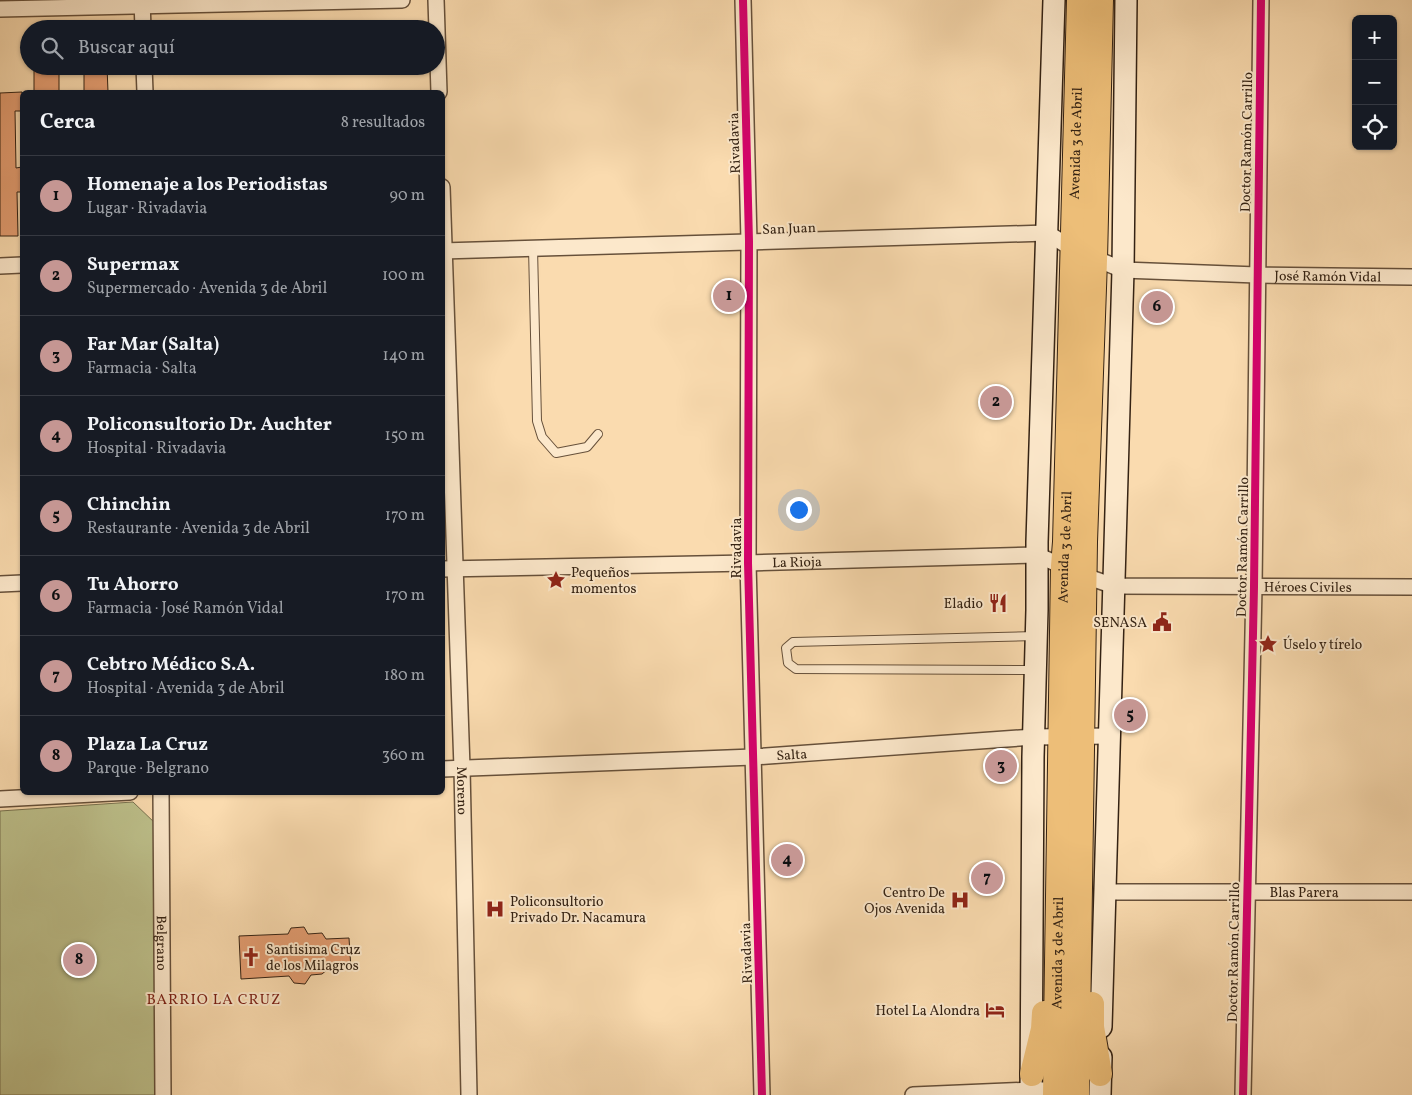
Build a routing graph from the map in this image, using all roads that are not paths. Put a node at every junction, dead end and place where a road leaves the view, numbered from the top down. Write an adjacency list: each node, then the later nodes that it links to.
1 (402, 0): 9 (street)
2 (436, 0): 12 (street)
3 (743, 0): 18 (street, Rivadavia)
4 (1054, 0): 17 (main road, Avenida 3 de Abril)
5 (1079, 0): 20 (highway, Avenida 3 de Abril)
6 (1101, 0): 22 (highway, Avenida 3 de Abril)
7 (1126, 0): 25 (main road)
8 (1261, 0): 26 (street, Doctor Ramón Carrillo)
9 (142, 3): 10 (street); 11 (street)
10 (0, 9)
11 (143, 20)
12 (437, 20)
13 (144, 75): 15 (street)
14 (438, 75): 16 (street)
15 (145, 90)
16 (439, 90)
17 (1046, 233): 18 (street, San Juan); 20 (street); 30 (main road, Avenida 3 de Abril)
18 (749, 241): 19 (street, San Juan); 31 (street, Rivadavia)
19 (533, 248): 21 (street, San Juan); 29 (lane)
20 (1073, 249): 22 (street); 32 (highway, Avenida 3 de Abril)
21 (445, 251)
22 (1094, 260): 25 (street); 34 (highway, Avenida 3 de Abril)
23 (20, 265): 24 (street)
24 (0, 266)
25 (1123, 270): 26 (street, José Ramón Vidal); 37 (main road)
26 (1257, 275): 27 (street, José Ramón Vidal); 38 (street, Doctor Ramón Carrillo)
27 (1412, 276)
28 (445, 330): 33 (street, Moreno)
29 (598, 434)
30 (1037, 554): 31 (street, La Rioja); 32 (street, La Rioja); 40 (main road, Avenida 3 de Abril)
31 (748, 563): 33 (street, La Rioja); 45 (street, Rivadavia)
32 (1064, 566): 34 (street, La Rioja); 44 (highway, Avenida 3 de Abril)
33 (448, 569): 46 (street, Moreno)
34 (1085, 576): 37 (street, La Rioja); 44 (highway, Avenida 3 de Abril)
35 (20, 583): 36 (street)
36 (0, 584)
37 (1114, 586): 38 (street, Héroes Civiles); 42 (main road)
38 (1254, 587): 39 (street, Héroes Civiles); 52 (street, Doctor Ramón Carrillo)
39 (1412, 587)
40 (1036, 636): 41 (main road, Avenida 3 de Abril); 41 (lane)
41 (1035, 670): 43 (main road, Avenida 3 de Abril)
42 (1109, 736): 44 (street, Salta); 53 (main road)
43 (1034, 737): 44 (street, Salta); 45 (street, Salta); 55 (main road, Avenida 3 de Abril)
44 (1072, 737): 51 (highway, Avenida 3 de Abril)
45 (752, 757): 46 (street, Salta); 59 (street, Rivadavia)
46 (462, 768): 47 (street, Salta); 58 (street, Moreno)
47 (445, 769)
48 (74, 795): 50 (street)
49 (161, 795): 57 (street, Belgrano)
50 (0, 799)
51 (1069, 832): 55 (highway); 56 (highway, Avenida 3 de Abril); 56 (highway)
52 (1247, 891): 53 (street, Blas Parera); 54 (street, Blas Parera); 61 (street, Doctor Ramón Carrillo)
53 (1105, 892): 56 (main road)
54 (1412, 892)
55 (1032, 1086): 56 (street); 60 (street)
56 (1082, 1090)
57 (163, 1095)
58 (469, 1095)
59 (762, 1095)
60 (913, 1095)
61 (1243, 1095)

